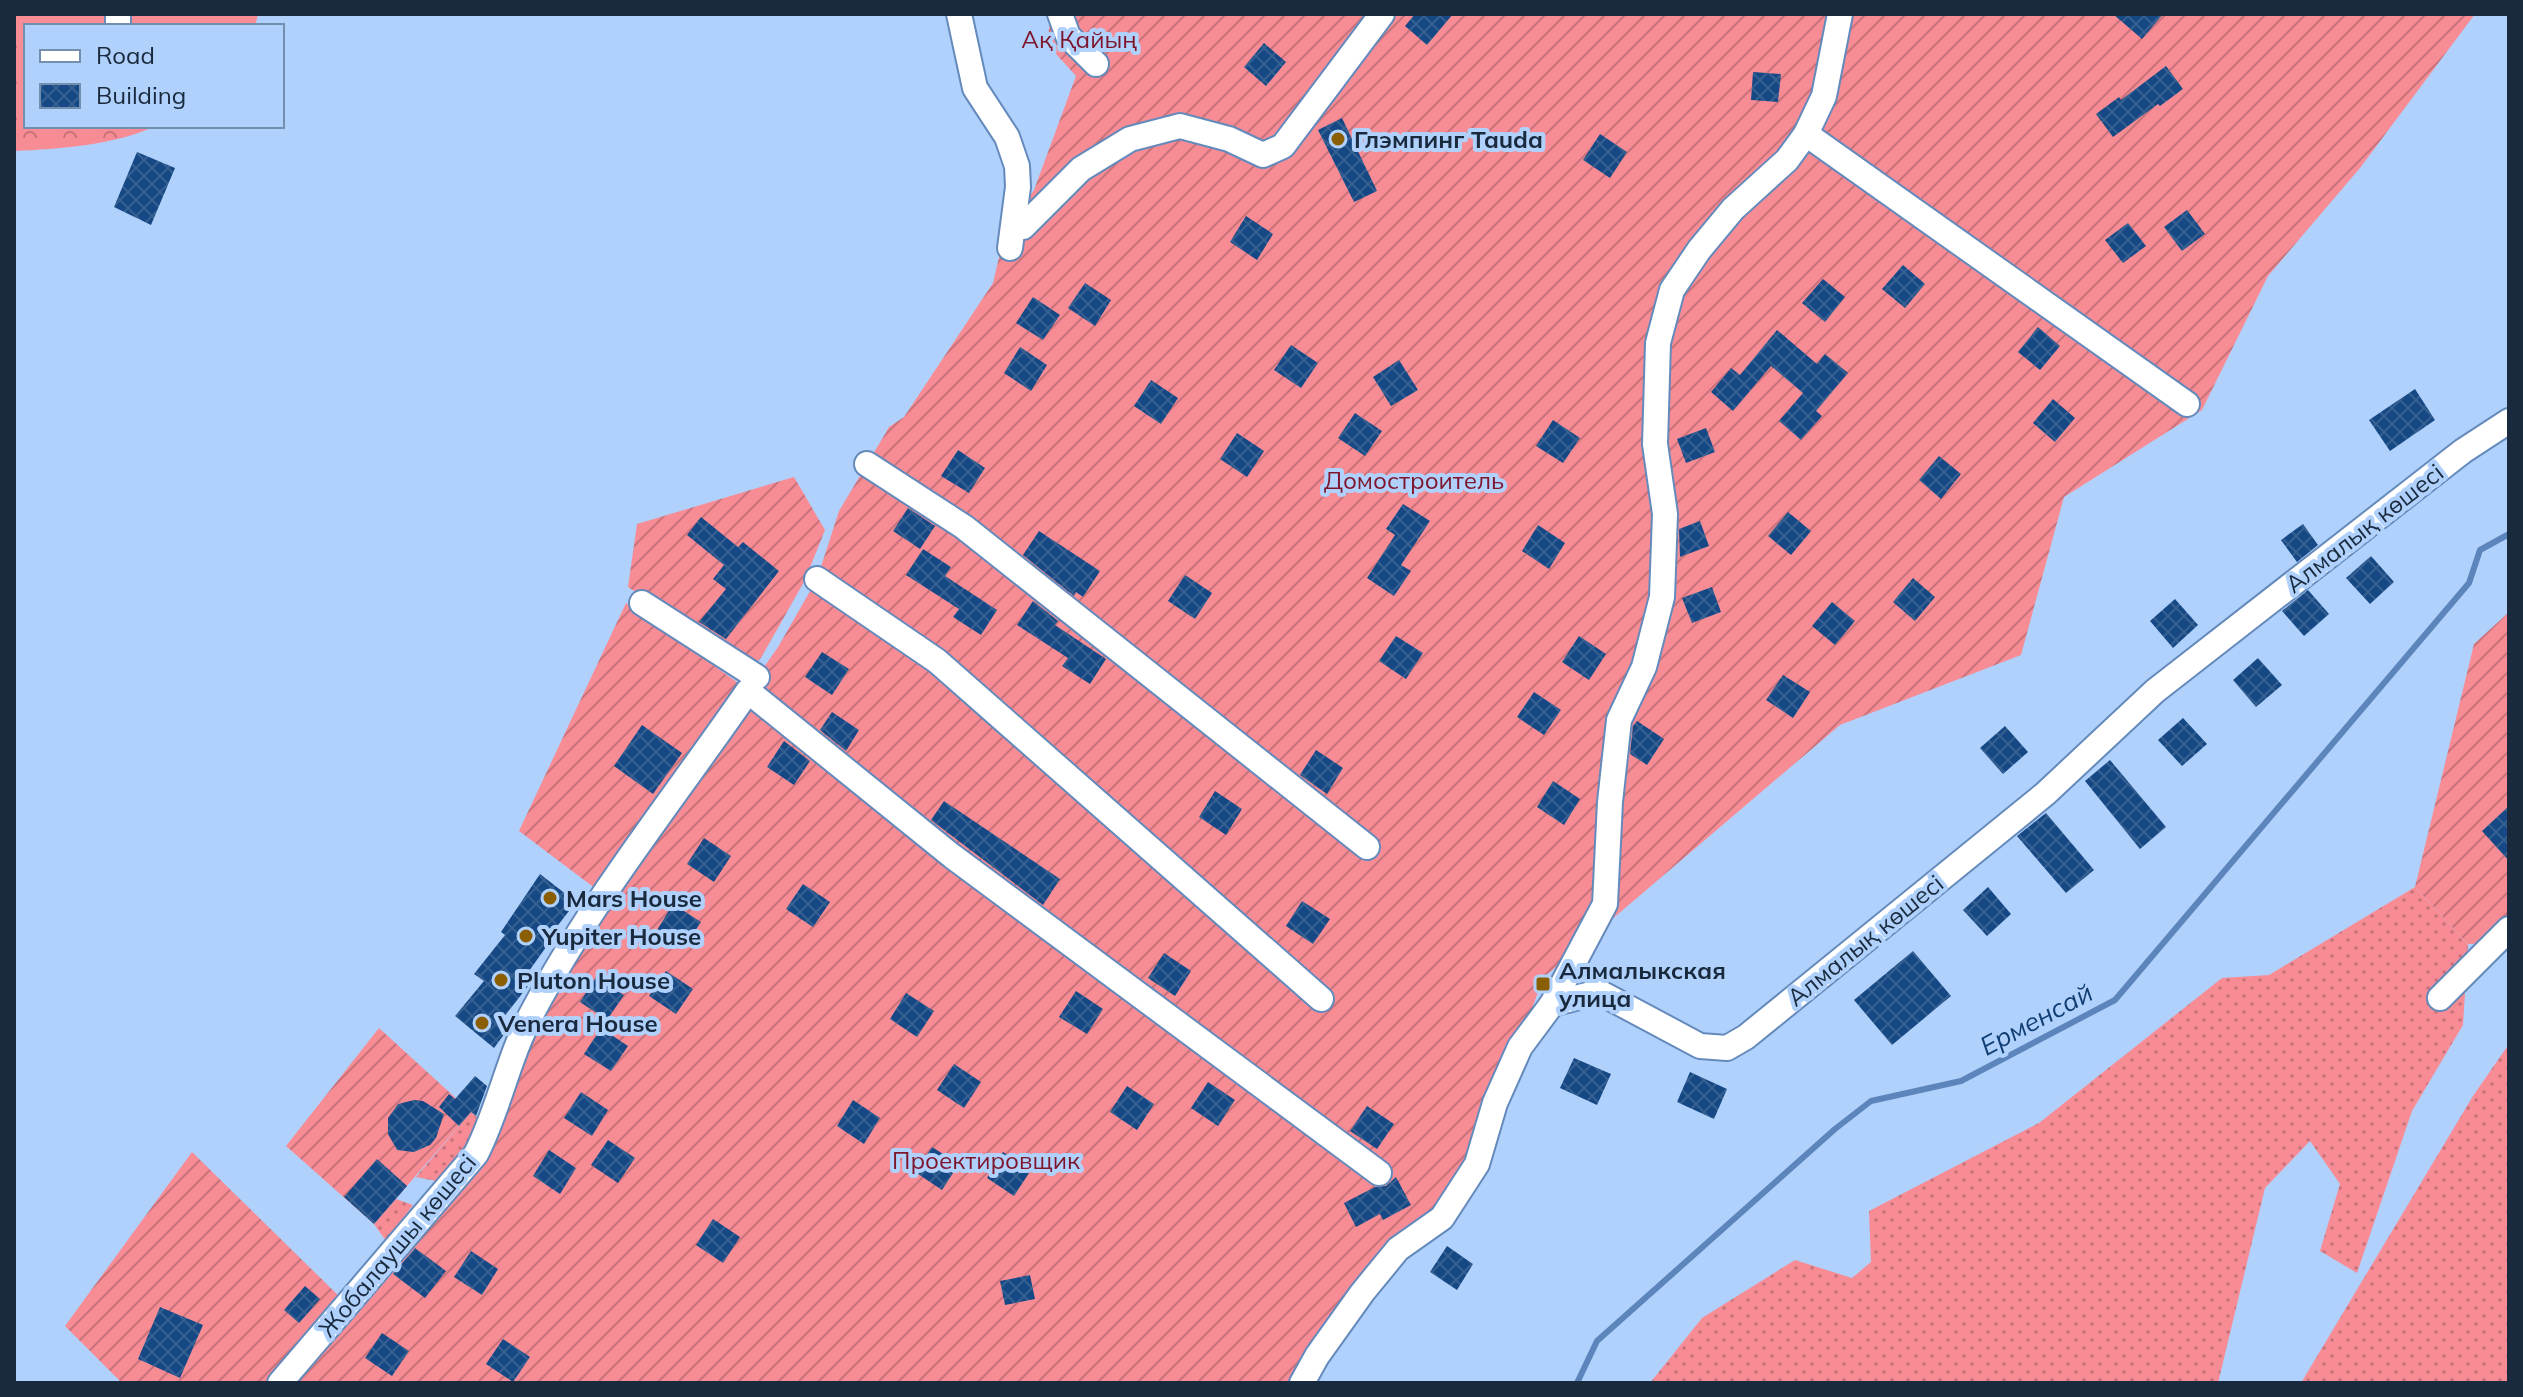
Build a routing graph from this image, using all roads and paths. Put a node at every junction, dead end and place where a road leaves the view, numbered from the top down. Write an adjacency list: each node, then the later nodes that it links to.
1 (959, 14): 8 (street)
2 (1060, 14): 5 (street)
3 (1382, 14): 7 (street)
4 (1840, 14): 6 (street)
5 (1096, 64)
6 (1806, 134): 9 (street); 19 (street)
7 (1023, 227)
8 (1010, 248)
9 (2187, 404)
10 (2509, 421): 19 (street, Алмалық көшесі)
11 (867, 464): 15 (street)
12 (817, 579): 18 (street)
13 (642, 603): 14 (street)
14 (753, 684): 20 (street); 21 (street, Жобалаушы көшесі)
15 (1367, 847)
16 (2509, 929): 17 (street)
17 (2440, 998)
18 (1321, 999)
19 (1552, 1004): 22 (street)
20 (1379, 1173)
21 (280, 1383)
22 (1302, 1383)

